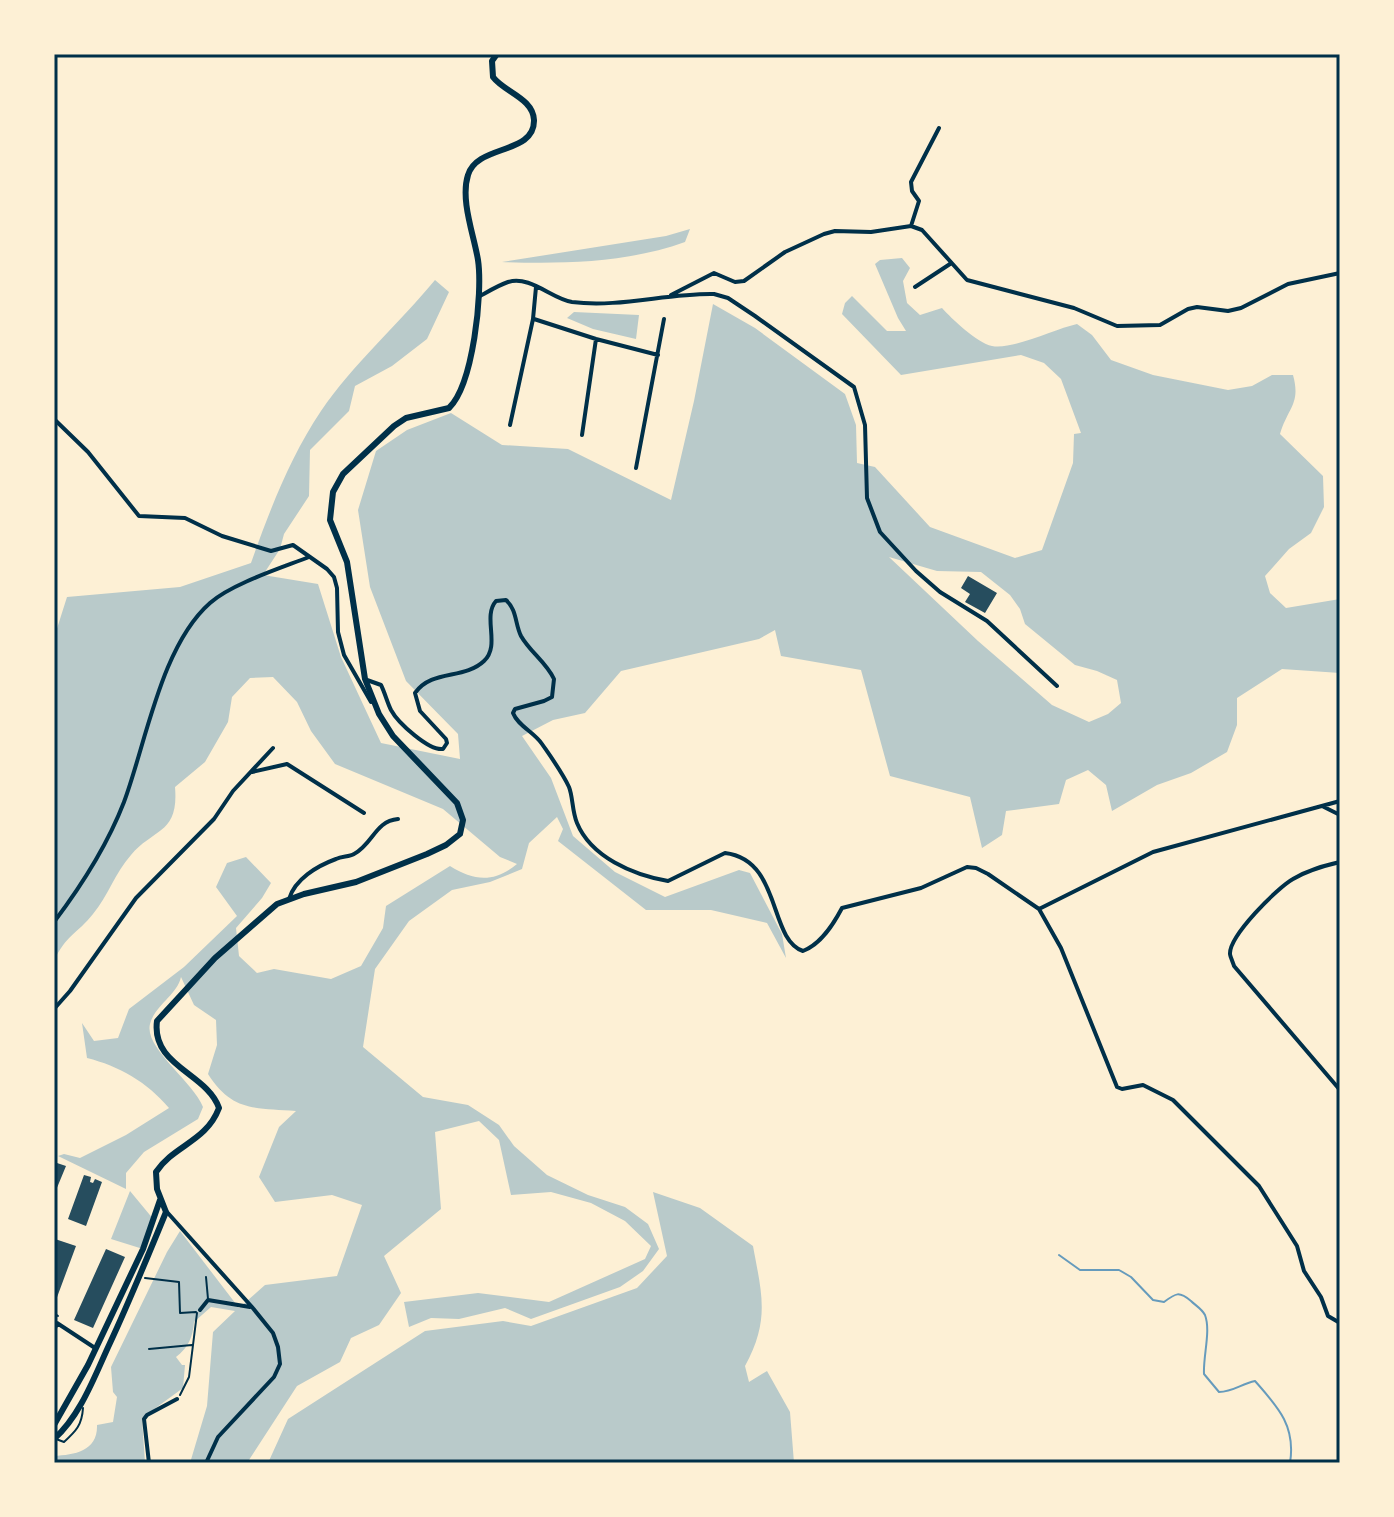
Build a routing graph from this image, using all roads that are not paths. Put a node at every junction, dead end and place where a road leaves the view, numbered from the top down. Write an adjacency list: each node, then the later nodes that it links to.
1 (497, 54): 8 (main road)
2 (939, 128): 3 (street)
3 (911, 226): 4 (street); 9 (street)
4 (951, 264): 5 (street); 7 (street)
5 (1340, 273)
6 (536, 287): 8 (street); 9 (street); 10 (street)
7 (915, 287)
8 (480, 296): 19 (main road)
9 (667, 297): 20 (street)
10 (533, 319): 12 (street); 15 (street)
11 (664, 319): 13 (street)
12 (596, 339): 13 (street); 16 (street)
13 (658, 355): 17 (street)
14 (54, 419): 18 (street)
15 (510, 425)
16 (582, 435)
17 (636, 468)
18 (309, 557): 21 (street); 32 (street)
19 (365, 679): 21 (main road); 31 (street)
20 (1057, 686)
21 (379, 714): 30 (main road)
22 (273, 748): 23 (street)
23 (250, 773): 26 (street); 33 (street)
24 (1340, 801): 25 (street)
25 (1322, 806): 27 (street); 31 (street)
26 (364, 813)
27 (1340, 815)
28 (398, 819): 30 (street)
29 (1340, 862): 34 (street)
30 (289, 899): 35 (main road)
31 (1039, 909): 41 (street)
32 (54, 922)
33 (54, 1009)
34 (1340, 1090)
35 (160, 1200): 36 (main road); 43 (main road)
36 (166, 1212): 39 (street); 45 (main road)
37 (206, 1277): 38 (lane)
38 (208, 1300): 39 (street); 40 (street)
39 (252, 1307): 49 (street)
40 (198, 1311)
41 (1340, 1323)
42 (54, 1331): 43 (street)
43 (96, 1348): 46 (main road)
44 (177, 1399): 48 (street)
45 (83, 1400): 47 (main road); 47 (lane)
46 (54, 1425)
47 (54, 1439)
48 (149, 1463)
49 (206, 1463)

